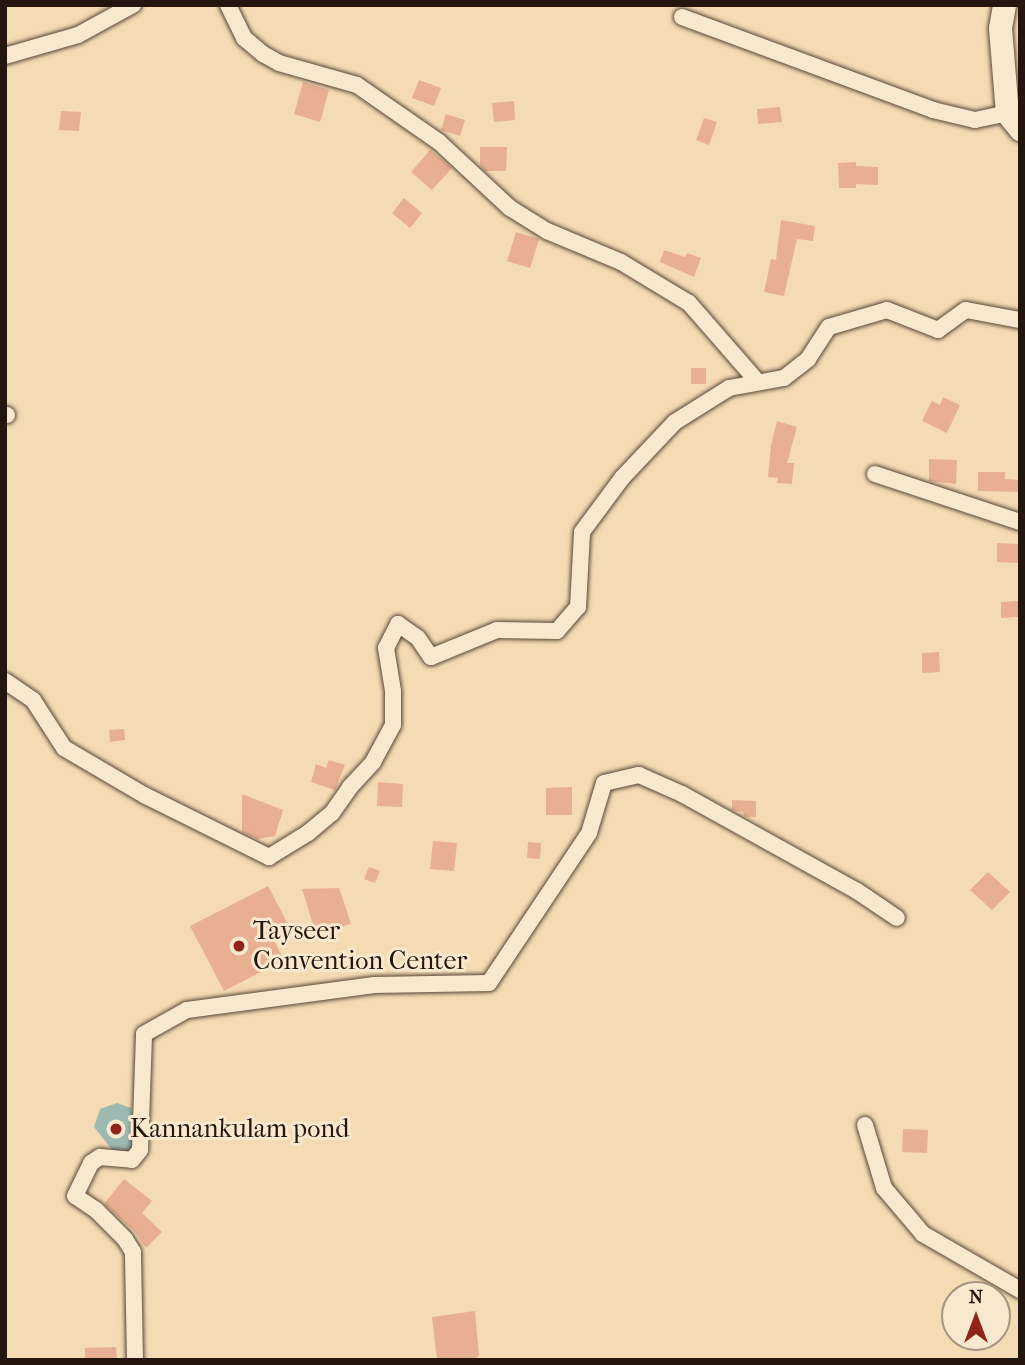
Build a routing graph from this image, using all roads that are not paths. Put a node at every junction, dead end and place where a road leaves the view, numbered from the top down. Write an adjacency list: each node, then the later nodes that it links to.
1 (133, 5): 5 (street)
2 (228, 5): 8 (street)
3 (1004, 5): 6 (main road)
4 (682, 18): 6 (street)
5 (5, 57)
6 (1013, 121)
7 (1020, 320): 8 (street)
8 (758, 382): 11 (street)
9 (875, 474): 10 (street)
10 (1020, 522)
11 (5, 681)
12 (897, 918): 15 (street)
13 (865, 1125): 14 (street)
14 (1020, 1290)
15 (135, 1360)

